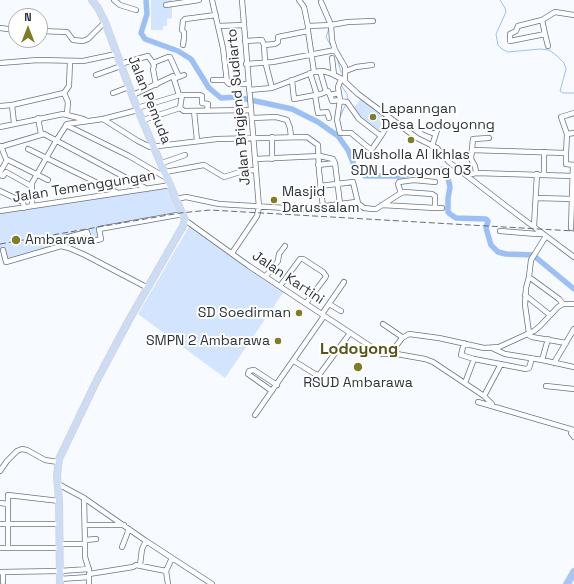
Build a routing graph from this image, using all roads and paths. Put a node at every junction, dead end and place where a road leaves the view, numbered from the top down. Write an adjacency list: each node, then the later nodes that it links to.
1 (92, 0): 14 (main road, Jalan Pemuda)
2 (114, 0): 9 (street)
3 (199, 0): 8 (street)
4 (212, 0): 10 (street)
5 (242, 0): 15 (street, Jalan Brigjend Sudiarto)
6 (299, 0): 18 (street)
7 (321, 2): 16 (street)
8 (166, 5)
9 (136, 10)
10 (216, 15): 17 (street); 22 (street)
11 (574, 15): 12 (street)
12 (542, 20): 20 (street); 20 (street)
13 (372, 21): 16 (street)
14 (105, 22): 19 (street); 26 (main road, Jalan Pemuda)
15 (244, 24): 17 (street); 21 (street, Jalan Brigjend Sudiarto)
16 (331, 25): 18 (street); 25 (street)
17 (218, 26): 44 (street)
18 (308, 29): 23 (street); 27 (street)
19 (48, 31)
20 (545, 34): 24 (street)
21 (245, 41): 23 (street); 33 (street, Jalan Brigjend Sudiarto)
22 (183, 45)
23 (264, 45): 31 (street)
24 (548, 46)
25 (335, 50): 27 (street); 37 (street)
26 (116, 54): 29 (street); 35 (main road, Jalan Pemuda)
27 (312, 54): 31 (street); 38 (street)
28 (332, 58): 41 (street)
29 (70, 61): 30 (street); 51 (street)
30 (0, 63)
31 (266, 63): 33 (street); 49 (street)
32 (153, 64): 35 (street); 42 (street); 47 (street)
33 (246, 64): 50 (street, Jalan Brigjend Sudiarto)
34 (372, 64): 37 (street)
35 (121, 65): 39 (street); 48 (main road, Jalan Pemuda)
36 (320, 71): 38 (street); 41 (street); 53 (street)
37 (346, 71): 46 (street)
38 (312, 73): 45 (street); 57 (street)
39 (96, 75)
40 (184, 75): 42 (street)
41 (334, 75): 46 (street)
42 (177, 78): 47 (street); 56 (street)
43 (214, 80): 44 (street)
44 (227, 80): 50 (street)
45 (292, 80): 49 (street); 57 (street)
46 (343, 80): 54 (street); 72 (street)
47 (156, 85): 55 (street)
48 (129, 86): 52 (street); 55 (main road, Jalan Pemuda)
49 (272, 88): 50 (street)
50 (249, 89): 63 (street, Jalan Brigjend Sudiarto)
51 (64, 93): 59 (street); 68 (street)
52 (113, 93)
53 (328, 93): 54 (street); 57 (street); 58 (street)
54 (339, 93): 58 (street)
55 (132, 95): 62 (main road, Jalan Pemuda)
56 (180, 95): 61 (street); 62 (street); 64 (street)
57 (316, 95): 65 (street)
58 (340, 101): 65 (street); 84 (street)
59 (12, 105): 60 (street); 75 (street)
60 (0, 106)
61 (180, 108): 66 (street); 73 (street)
62 (138, 109): 71 (street); 73 (main road, Jalan Pemuda)
63 (251, 109): 64 (street); 70 (street, Jalan Brigjend Sudiarto)
64 (207, 111): 66 (street)
65 (338, 111): 84 (street)
66 (194, 112): 89 (street)
67 (574, 113): 83 (street)
68 (67, 114): 69 (street); 74 (street)
69 (38, 118): 75 (street); 81 (street)
70 (252, 118): 86 (street); 87 (street, Jalan Brigjend Sudiarto)
71 (103, 119): 74 (street); 92 (street)
72 (391, 119): 84 (street); 93 (street)
73 (142, 120): 92 (main road, Jalan Pemuda)
74 (87, 121): 76 (street)
75 (14, 123): 77 (street)
76 (66, 125): 90 (street); 111 (street)
77 (0, 127)
78 (438, 128): 82 (street)
79 (425, 130): 82 (street)
80 (574, 133): 83 (street)
81 (41, 134): 90 (street); 91 (street)
82 (435, 134): 93 (street)
83 (567, 134): 97 (street)
84 (381, 136)
85 (272, 137): 86 (street); 87 (street); 102 (street)
86 (291, 137): 99 (street)
87 (253, 138): 89 (street); 101 (street, Jalan Brigjend Sudiarto)
88 (488, 138): 95 (street)
89 (197, 140): 92 (street)
90 (56, 141): 100 (street); 123 (street)
91 (0, 146): 103 (street)
92 (154, 146): 104 (main road, Jalan Pemuda)
93 (432, 146): 116 (street)
94 (28, 149): 100 (street)
95 (472, 150): 96 (street); 110 (street)
96 (544, 152): 97 (street); 113 (street)
97 (566, 153): 107 (street)
98 (185, 155): 104 (street)
99 (318, 156): 102 (street); 105 (street); 106 (street)
100 (46, 158): 115 (street); 125 (street)
101 (255, 159): 102 (street); 108 (street, Jalan Brigjend Sudiarto)
102 (272, 159)
103 (7, 160): 109 (street); 115 (street)
104 (162, 163): 111 (main road, Jalan Pemuda)
105 (335, 163): 106 (street); 119 (street)
106 (318, 165): 122 (street)
107 (573, 165): 117 (street)
108 (256, 170): 111 (street); 135 (street, Jalan Brigjend Sudiarto)
109 (0, 172)
110 (476, 173): 112 (street); 116 (street)
111 (166, 174): 120 (main road, Jalan Pemuda)
112 (537, 174): 113 (street); 128 (street)
113 (544, 174): 117 (street)
114 (0, 175): 121 (street)
115 (36, 175): 118 (street); 121 (street)
116 (467, 175): 142 (street)
117 (573, 176): 130 (street)
118 (48, 180)
119 (338, 184): 122 (street); 131 (street); 132 (street)
120 (171, 185): 123 (street, Jalan Temenggungan); 129 (main road, Jalan Pemuda)
121 (31, 186): 134 (street)
122 (320, 186): 136 (street)
123 (147, 189): 125 (street, Jalan Temenggungan)
124 (0, 191): 137 (street)
125 (118, 193): 134 (street, Jalan Temenggungan)
126 (401, 193): 127 (street); 127 (street); 133 (street)
127 (428, 193): 138 (street)
128 (536, 198): 130 (street); 142 (street)
129 (176, 199): 135 (street); 141 (main road, Jalan Pemuda)
130 (573, 199): 143 (street)
131 (358, 203): 132 (street); 133 (street)
132 (340, 204): 136 (street)
133 (382, 205): 138 (street)
134 (32, 206): 137 (street, Jalan Temenggungan)
135 (259, 207): 136 (street); 149 (street, Jalan Brigjend Sudiarto)
136 (323, 207)
137 (24, 208): 140 (street, Jalan Temenggungan)
138 (435, 208): 139 (street)
139 (442, 208)
140 (0, 211)
141 (183, 215): 146 (street); 149 (street, Jalan Kartini); 155 (main road)
142 (534, 226): 145 (street)
143 (571, 228)
144 (500, 231): 145 (street)
145 (544, 235): 150 (street); 152 (street)
146 (61, 246): 148 (street); 155 (street)
147 (285, 246): 151 (street)
148 (3, 250)
149 (232, 253): 151 (street, Jalan Kartini)
150 (574, 257)
151 (266, 276): 154 (street, Jalan Kartini)
152 (529, 277): 156 (street); 159 (street)
153 (344, 282): 158 (street)
154 (280, 286): 157 (street, Jalan Kartini); 157 (street)
155 (148, 288): 192 (main road)
156 (525, 295): 163 (street); 167 (street)
157 (306, 303): 162 (street, Jalan Kartini)
158 (329, 304): 161 (street); 162 (street)
159 (563, 304): 160 (street); 163 (street)
160 (574, 304)
161 (340, 311)
162 (323, 315): 166 (street, Jalan Kartini); 177 (street)
163 (550, 315): 167 (street)
164 (383, 324): 168 (street)
165 (574, 329): 171 (street)
166 (350, 334): 173 (street, Jalan Kartini); 177 (street)
167 (528, 334): 169 (street); 172 (street)
168 (402, 337): 170 (street); 173 (street)
169 (548, 339): 171 (street); 176 (street)
170 (464, 343): 172 (street); 175 (street)
171 (566, 343): 178 (street)
172 (492, 348): 174 (street)
173 (391, 352): 181 (street)
174 (532, 358): 176 (street); 179 (street)
175 (474, 359): 179 (street); 181 (street)
176 (542, 360): 178 (street)
177 (294, 361): 182 (street)
178 (554, 363): 180 (street)
179 (501, 364): 186 (street)
180 (574, 367)
181 (465, 383): 186 (street)
182 (276, 385): 185 (street); 185 (street)
183 (546, 386): 184 (street)
184 (574, 389)
185 (272, 391): 189 (street)
186 (484, 396): 188 (street)
187 (478, 402): 190 (street)
188 (492, 404)
189 (255, 415)
190 (573, 430): 191 (street)
191 (574, 437)
192 (58, 462): 193 (street); 194 (main road)
193 (0, 471)
194 (58, 484): 195 (street); 196 (main road)
195 (84, 498): 202 (street); 203 (street)
196 (59, 500): 198 (street); 201 (main road)
197 (0, 503): 198 (street)
198 (8, 504): 200 (street)
199 (0, 524): 200 (street)
200 (8, 524): 201 (street); 211 (street)
201 (60, 524): 208 (main road)
202 (85, 525): 203 (street); 207 (street)
203 (124, 525): 204 (street)
204 (129, 529): 206 (street); 209 (street)
205 (96, 539): 207 (street)
206 (146, 541): 212 (street); 213 (street)
207 (85, 542): 208 (street); 218 (street)
208 (60, 546): 211 (street); 214 (main road)
209 (122, 547)
210 (0, 548): 211 (street)
211 (8, 548)
212 (172, 558): 215 (street); 223 (street)
213 (140, 565): 215 (street); 218 (street)
214 (60, 571): 216 (street); 218 (street); 219 (main road)
215 (166, 571): 222 (street)
216 (2, 572): 220 (street)
217 (574, 572): 224 (highway)
218 (89, 573): 219 (street); 221 (street)
219 (60, 581)
220 (3, 582)
221 (89, 584)
222 (168, 584)
223 (212, 584)
224 (567, 584)

